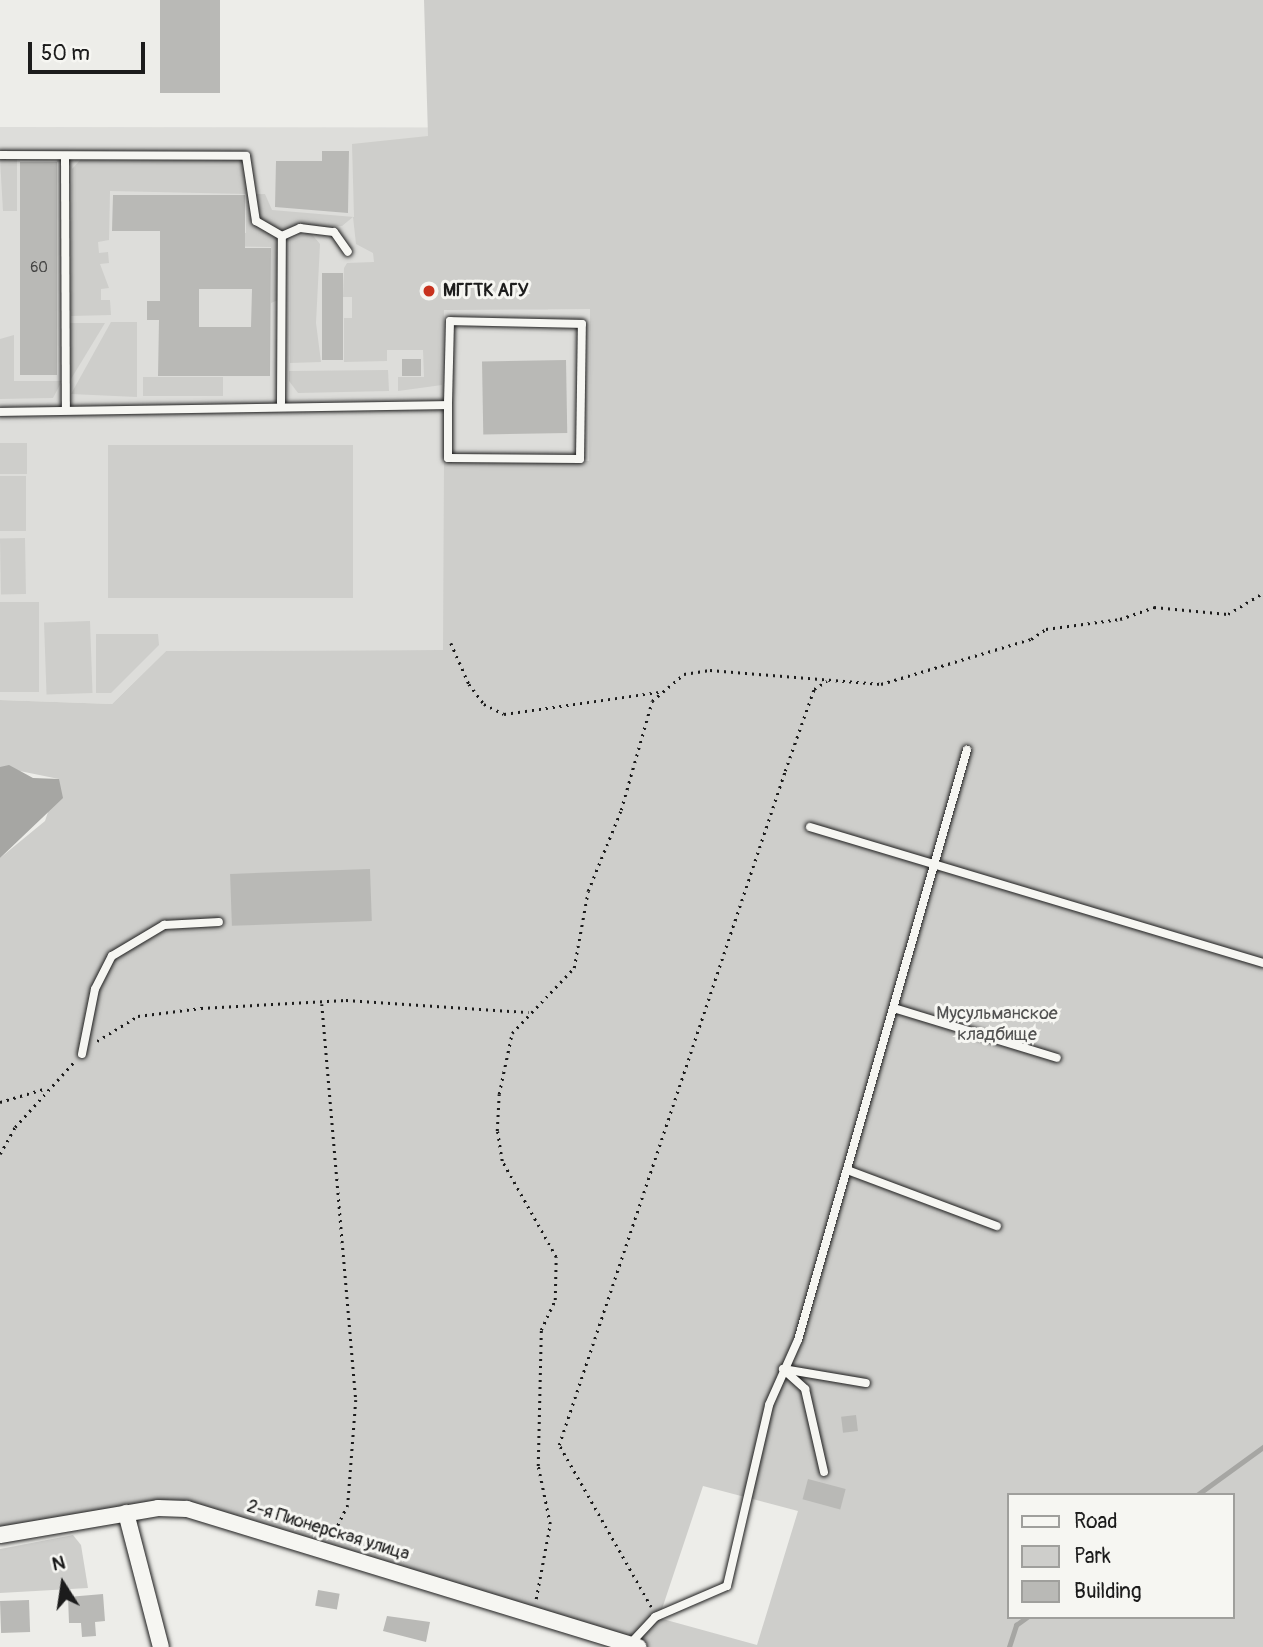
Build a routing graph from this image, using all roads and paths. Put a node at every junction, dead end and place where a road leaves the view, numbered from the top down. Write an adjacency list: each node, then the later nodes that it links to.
1 (0, 155): 2 (lane)
2 (65, 156): 3 (lane); 7 (lane)
3 (282, 236): 4 (lane); 5 (lane)
4 (348, 252)
5 (281, 404): 6 (lane); 7 (lane)
6 (448, 405): 6 (lane)
7 (66, 410): 8 (lane)
8 (0, 412)
9 (1263, 593): 11 (path)
10 (451, 643): 12 (path)
11 (829, 680): 12 (path); 35 (path)
12 (659, 692): 20 (path)
13 (967, 750): 15 (lane)
14 (810, 827): 15 (lane)
15 (936, 864): 17 (lane); 19 (lane)
16 (219, 922): 21 (lane)
17 (1263, 963)
18 (323, 1003): 20 (path); 21 (path); 33 (path)
19 (897, 1009): 22 (lane); 26 (lane)
20 (529, 1012): 34 (path)
21 (82, 1054): 23 (path)
22 (1057, 1058)
23 (47, 1088): 24 (path); 25 (path)
24 (0, 1102)
25 (0, 1154)
26 (847, 1170): 27 (lane); 28 (lane)
27 (997, 1226)
28 (783, 1368): 29 (lane); 30 (lane); 35 (lane)
29 (866, 1383)
30 (824, 1472)
31 (126, 1513): 32 (street, 2-я Пионерская улица); 33 (street, 2-я Пионерская улица); 37 (street)
32 (0, 1535)
33 (326, 1550): 34 (street, 2-я Пионерская улица)
34 (533, 1613): 36 (street, 2-я Пионерская улица)
35 (655, 1617): 36 (lane)
36 (634, 1645)
37 (161, 1647)

